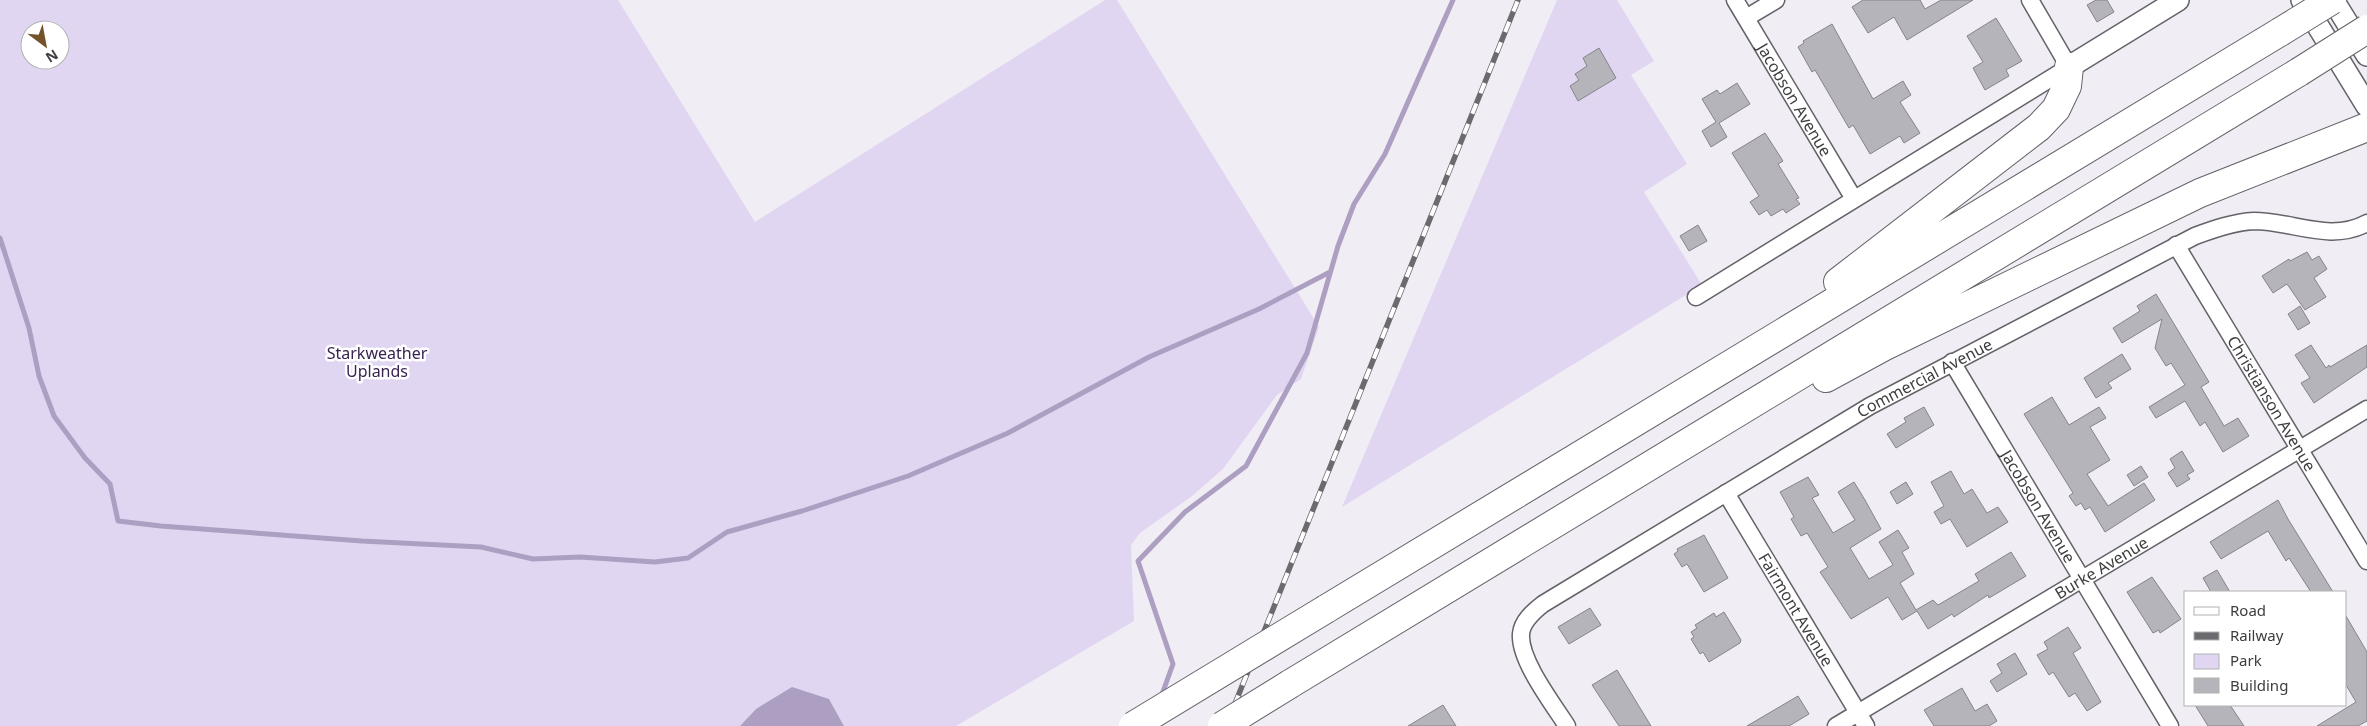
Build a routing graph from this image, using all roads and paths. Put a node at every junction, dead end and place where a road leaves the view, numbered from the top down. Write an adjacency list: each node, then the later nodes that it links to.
1 (1736, 0): 7 (street, Jacobson Avenue)
2 (1776, 0): 7 (street)
3 (2030, 0): 10 (street)
4 (2178, 0): 10 (street)
5 (2302, 0): 11 (street)
6 (2332, 0): 9 (street); 18 (highway, bridge)
7 (1746, 18): 13 (street, Jacobson Avenue)
8 (2367, 30): 21 (highway, bridge)
9 (2367, 55)
10 (2069, 67): 13 (street); 18 (highway)
11 (2367, 106)
12 (2367, 127): 21 (highway)
13 (1854, 199): 16 (street)
14 (2367, 224): 15 (street, Commercial Avenue)
15 (2176, 245): 17 (street, Commercial Avenue); 20 (street, Christianson Avenue)
16 (1696, 297)
17 (1952, 362): 22 (street, Commercial Avenue); 24 (street, Jacobson Avenue)
18 (1725, 368): 26 (highway, bridge)
19 (2367, 409): 20 (street, Burke Avenue)
20 (2300, 450): 23 (street, Christianson Avenue); 24 (street, Burke Avenue)
21 (1655, 462): 27 (highway, bridge)
22 (1726, 493): 25 (street, Fairmont Avenue); 28 (street, Commercial Avenue)
23 (2367, 561)
24 (2082, 579): 25 (street, Burke Avenue); 30 (street, Jacobson Avenue)
25 (1862, 719): 29 (street, Burke Avenue)
26 (1133, 726)
27 (1222, 726)
28 (1567, 726)
29 (1836, 726)
30 (2170, 726)

